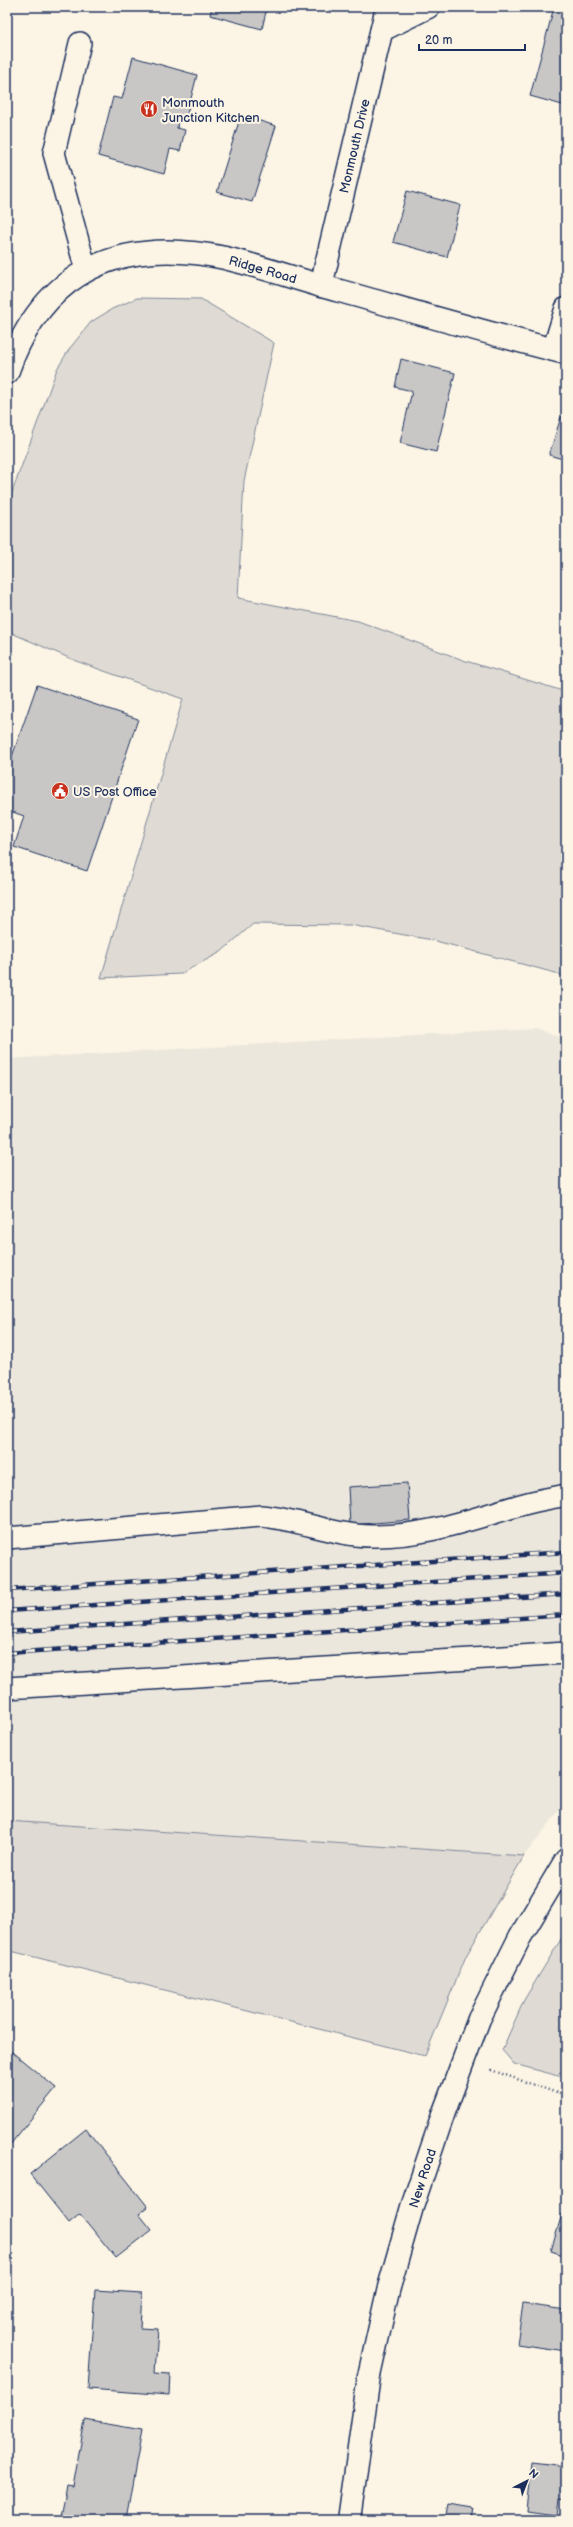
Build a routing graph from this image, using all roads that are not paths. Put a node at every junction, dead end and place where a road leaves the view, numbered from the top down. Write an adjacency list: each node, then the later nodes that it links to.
1 (387, 7): 3 (street, Monmouth Drive)
2 (429, 7): 3 (lane)
3 (381, 31): 6 (street, Monmouth Drive)
4 (80, 42): 5 (lane)
5 (86, 270): 6 (street, Ridge Road); 9 (street, Ridge Road)
6 (321, 286): 8 (street, Ridge Road)
7 (566, 308): 8 (lane)
8 (559, 352)
9 (7, 373)
10 (566, 1495): 11 (lane)
11 (7, 1538)
12 (566, 1653): 13 (lane)
13 (7, 1688)
14 (566, 1860): 15 (street, New Road)
15 (349, 2520)

